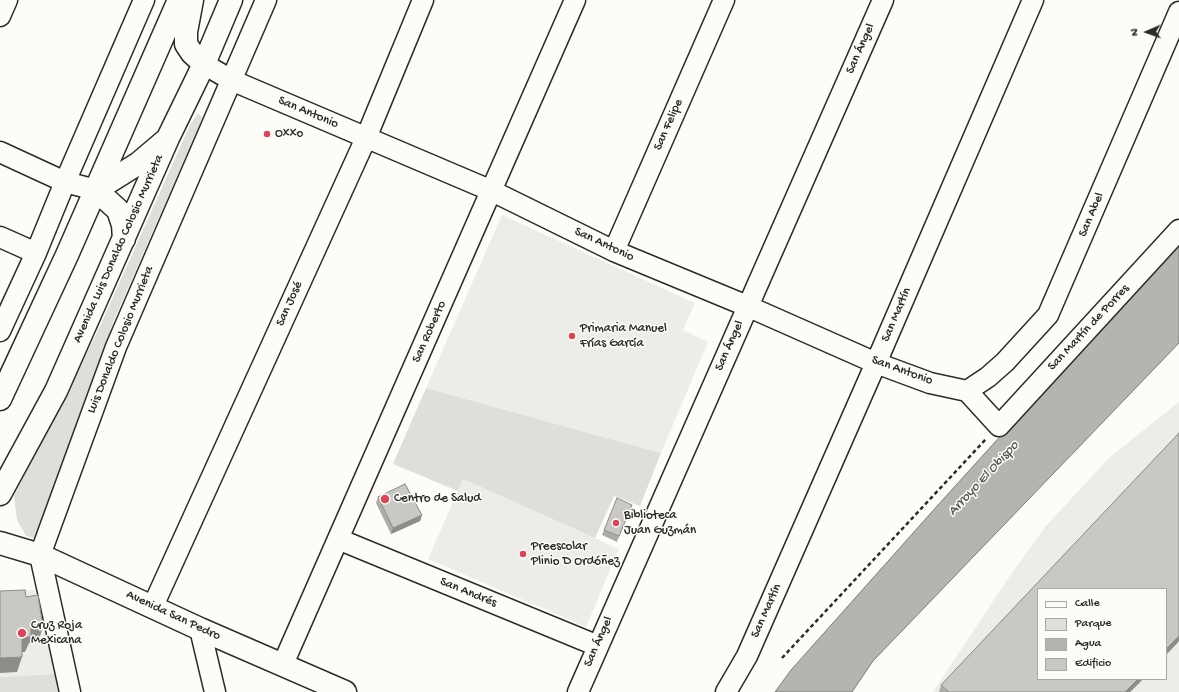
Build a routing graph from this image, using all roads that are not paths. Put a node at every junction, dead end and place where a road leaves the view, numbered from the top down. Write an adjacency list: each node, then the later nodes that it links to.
1 (7, 0): 13 (street)
2 (144, 0): 19 (street)
3 (178, 0): 20 (main road)
4 (192, 0): 14 (main road)
5 (231, 0): 14 (main road, Avenida Luis Donaldo Colosio Murrieta)
6 (266, 0): 15 (street, Luis Donaldo Colosio Murrieta)
7 (423, 0): 17 (street, San José)
8 (575, 0): 21 (street, San Roberto)
9 (724, 0): 25 (street, San Felipe)
10 (883, 0): 27 (street, San Ángel)
11 (1033, 0): 29 (street, San Martín)
12 (1179, 12): 30 (street, San Abel)
13 (0, 16)
14 (204, 64): 15 (street, San Antonio); 16 (main road, Avenida Luis Donaldo Colosio Murrieta)
15 (231, 80): 17 (street, San Antonio); 35 (street, Luis Donaldo Colosio Murrieta)
16 (168, 138): 20 (main road); 24 (main road, Avenida Luis Donaldo Colosio Murrieta)
17 (366, 138): 21 (street, San Antonio); 36 (street, San José)
18 (0, 152): 19 (street)
19 (65, 182): 20 (street); 26 (street)
20 (96, 190): 24 (main road); 31 (main road)
21 (492, 192): 25 (street, San Antonio); 33 (street, San Roberto)
22 (1179, 230): 30 (street, San Martín de Porres)
23 (0, 237): 26 (street)
24 (124, 239): 32 (main road, Avenida Luis Donaldo Colosio Murrieta)
25 (614, 251): 27 (street, San Antonio)
26 (36, 253): 28 (street)
27 (747, 306): 29 (street, San Antonio); 38 (street, San Ángel)
28 (0, 331)
29 (876, 363): 30 (street, San Antonio); 44 (street, San Martín)
30 (967, 391)
31 (0, 400)
32 (0, 494)
33 (338, 539): 38 (street, San Andrés); 39 (street, San Roberto)
34 (0, 543): 35 (main road, Avenida San Pedro)
35 (40, 555): 36 (main road, Avenida San Pedro); 40 (street)
36 (153, 606): 37 (main road, Avenida San Pedro)
37 (200, 629): 39 (main road, Avenida San Pedro); 41 (street)
38 (598, 646): 43 (street, San Ángel)
39 (283, 664): 42 (main road, Avenida San Pedro)
40 (70, 692)
41 (215, 692)
42 (345, 692)
43 (578, 692)
44 (726, 692)

